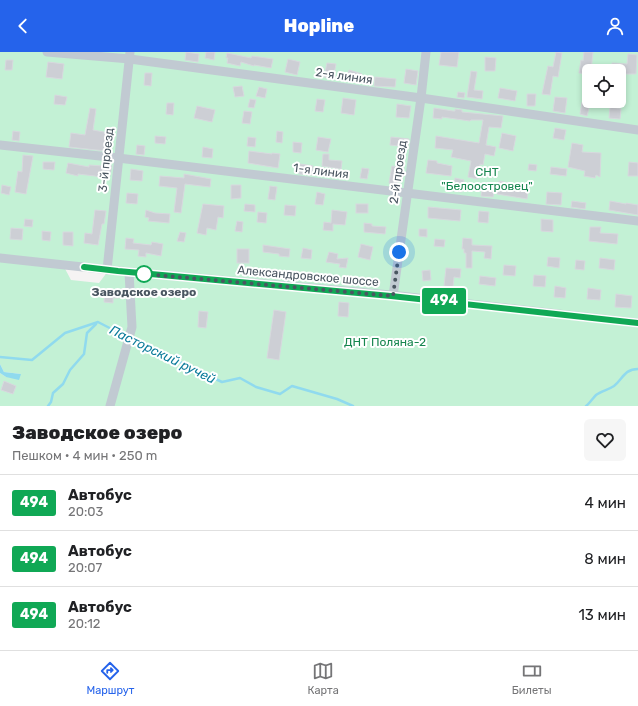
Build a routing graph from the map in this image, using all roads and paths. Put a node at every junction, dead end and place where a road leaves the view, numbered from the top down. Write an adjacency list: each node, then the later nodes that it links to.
1 (47, 52): 3 (street, 2-я линия)
2 (426, 52): 4 (street, 2-й проезд)
3 (130, 56): 4 (street, 2-я линия); 7 (street, 3-й проезд)
4 (421, 98): 5 (street, 2-я линия); 8 (street, 2-й проезд)
5 (638, 130)
6 (0, 145): 7 (street, 1-я линия)
7 (118, 158): 8 (street, 1-я линия); 11 (street, 3-й проезд)
8 (407, 193): 9 (street, 1-я линия); 13 (street, 2-й проезд)
9 (638, 221)
10 (0, 258): 11 (street, Александровское шоссе)
11 (107, 270): 12 (street, Александровское шоссе)
12 (129, 272): 13 (street, Александровское шоссе); 15 (street)
13 (393, 296): 14 (street, Александровское шоссе)
14 (638, 323)
15 (110, 406)

